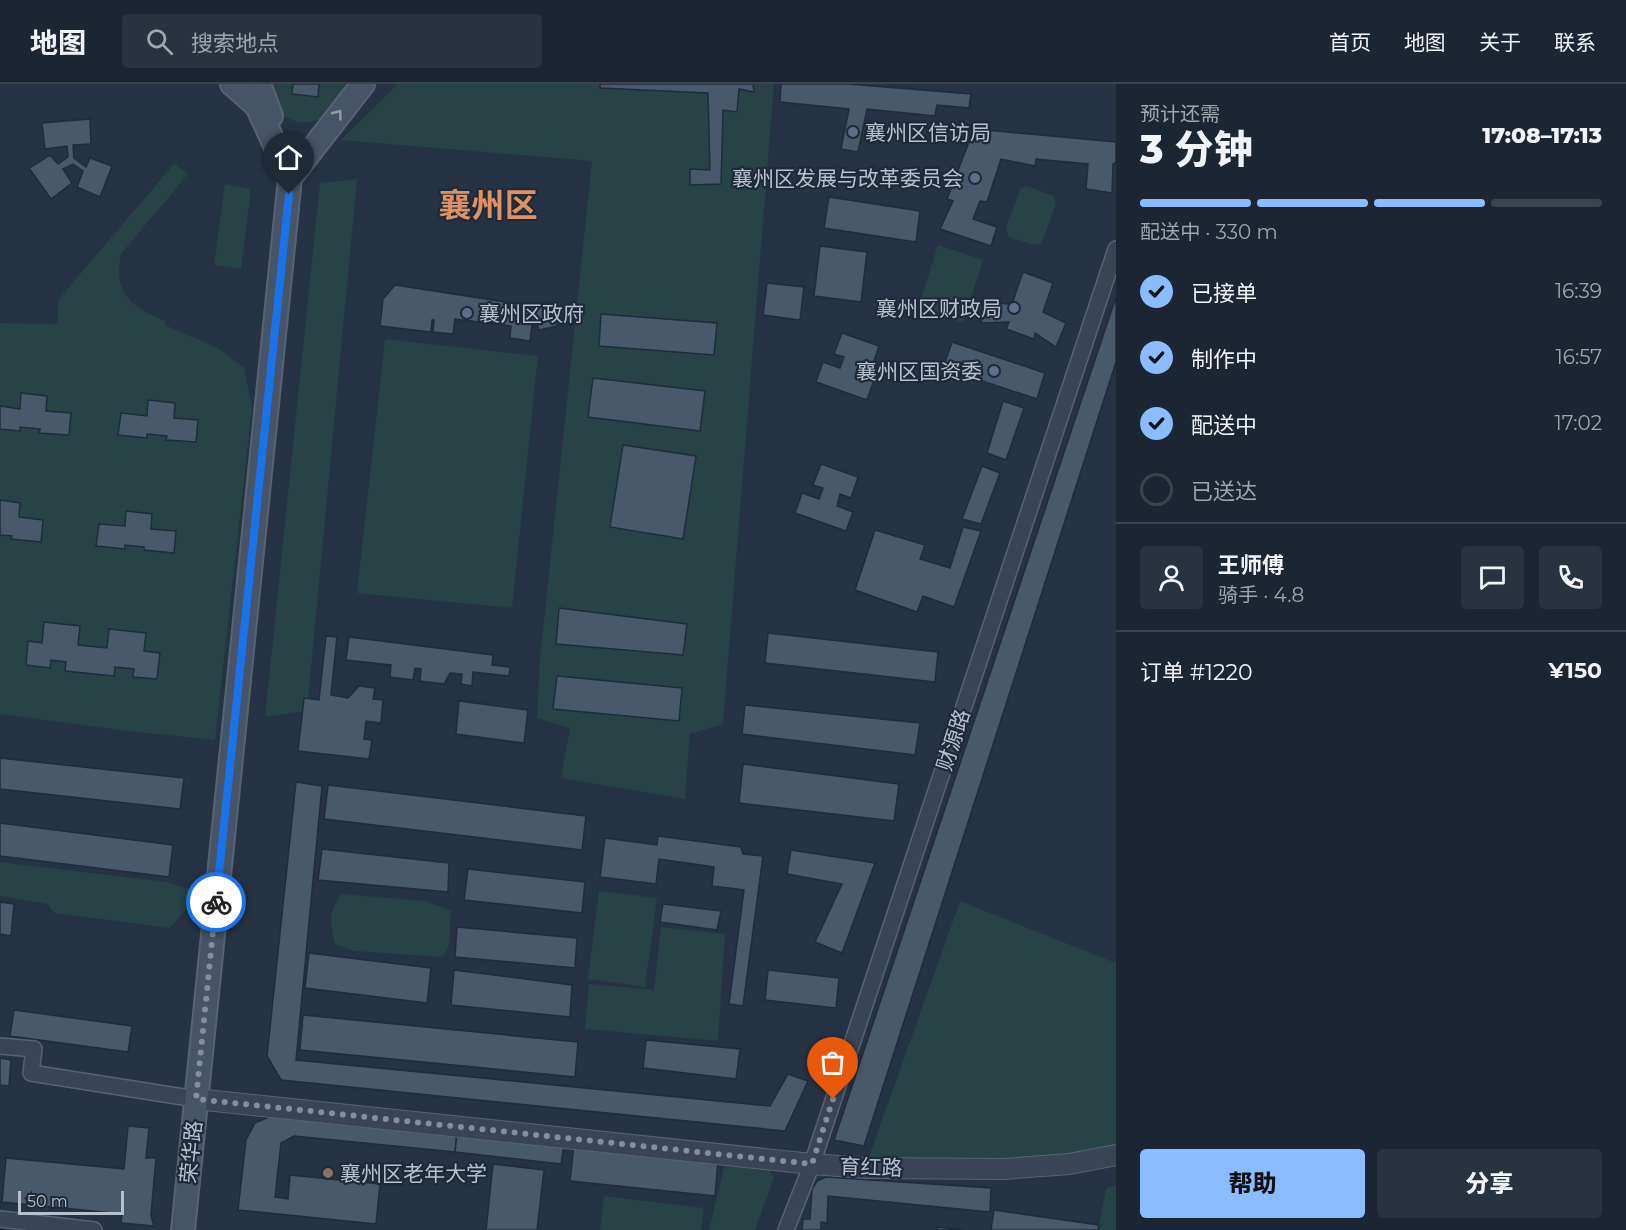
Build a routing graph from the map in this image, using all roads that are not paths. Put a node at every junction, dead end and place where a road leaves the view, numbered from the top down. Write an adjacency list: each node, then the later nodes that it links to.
1 (232, 84): 3 (main road)
2 (363, 84): 4 (main road, one-way to 2)
3 (257, 91): 4 (main road)
4 (290, 178): 7 (main road, 荣华路)
5 (1116, 249): 9 (street, 财源路)
6 (0, 1046): 7 (street)
7 (196, 1099): 9 (street, 育红路); 12 (main road, 荣华路)
8 (1116, 1155): 9 (street, 育红路)
9 (812, 1164): 13 (street, 财源路)
10 (0, 1219): 11 (street)
11 (94, 1230)
12 (183, 1230)
13 (786, 1230)

